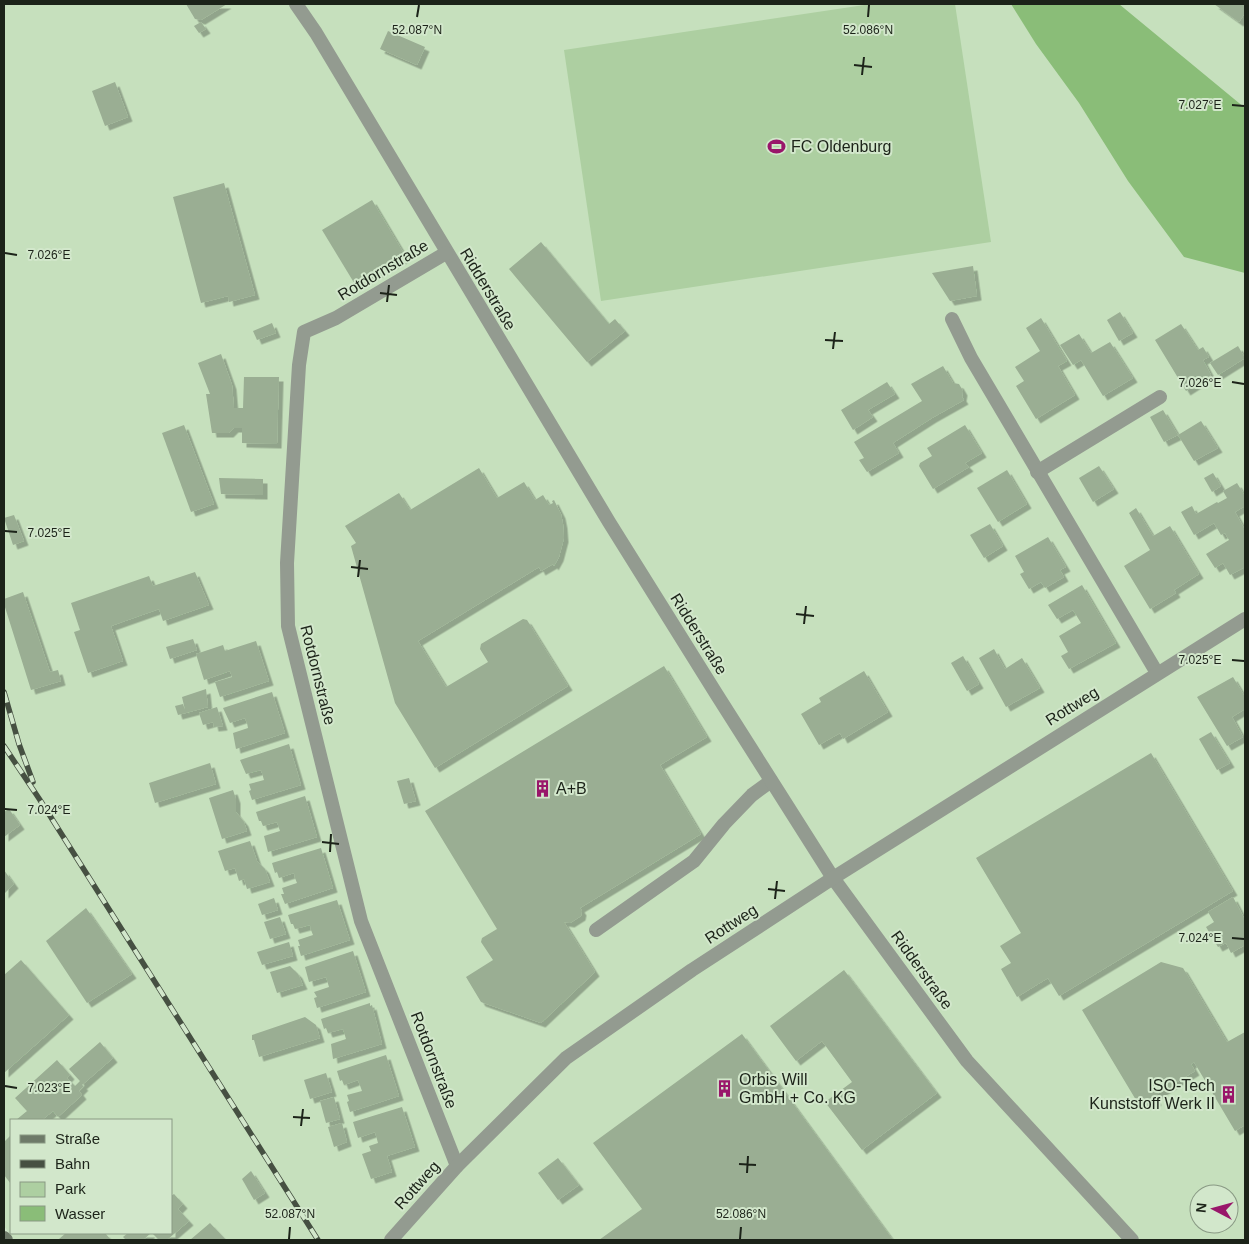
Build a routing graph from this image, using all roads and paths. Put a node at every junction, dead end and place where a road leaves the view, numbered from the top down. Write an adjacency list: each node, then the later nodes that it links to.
1 (296, 4): 2 (street, Ridderstraße)
2 (446, 252): 8 (street, Ridderstraße); 11 (street, Rotdornstraße)
3 (952, 319): 5 (street)
4 (1160, 397): 5 (street)
5 (1036, 472): 7 (street)
6 (1245, 619): 7 (street, Rottweg)
7 (1157, 673): 9 (street, Rottweg)
8 (772, 781): 9 (street, Ridderstraße); 10 (street)
9 (833, 878): 11 (street, Rottweg); 13 (street, Ridderstraße)
10 (596, 930)
11 (457, 1166): 12 (street, Rottweg)
12 (391, 1240)
13 (1132, 1240)

